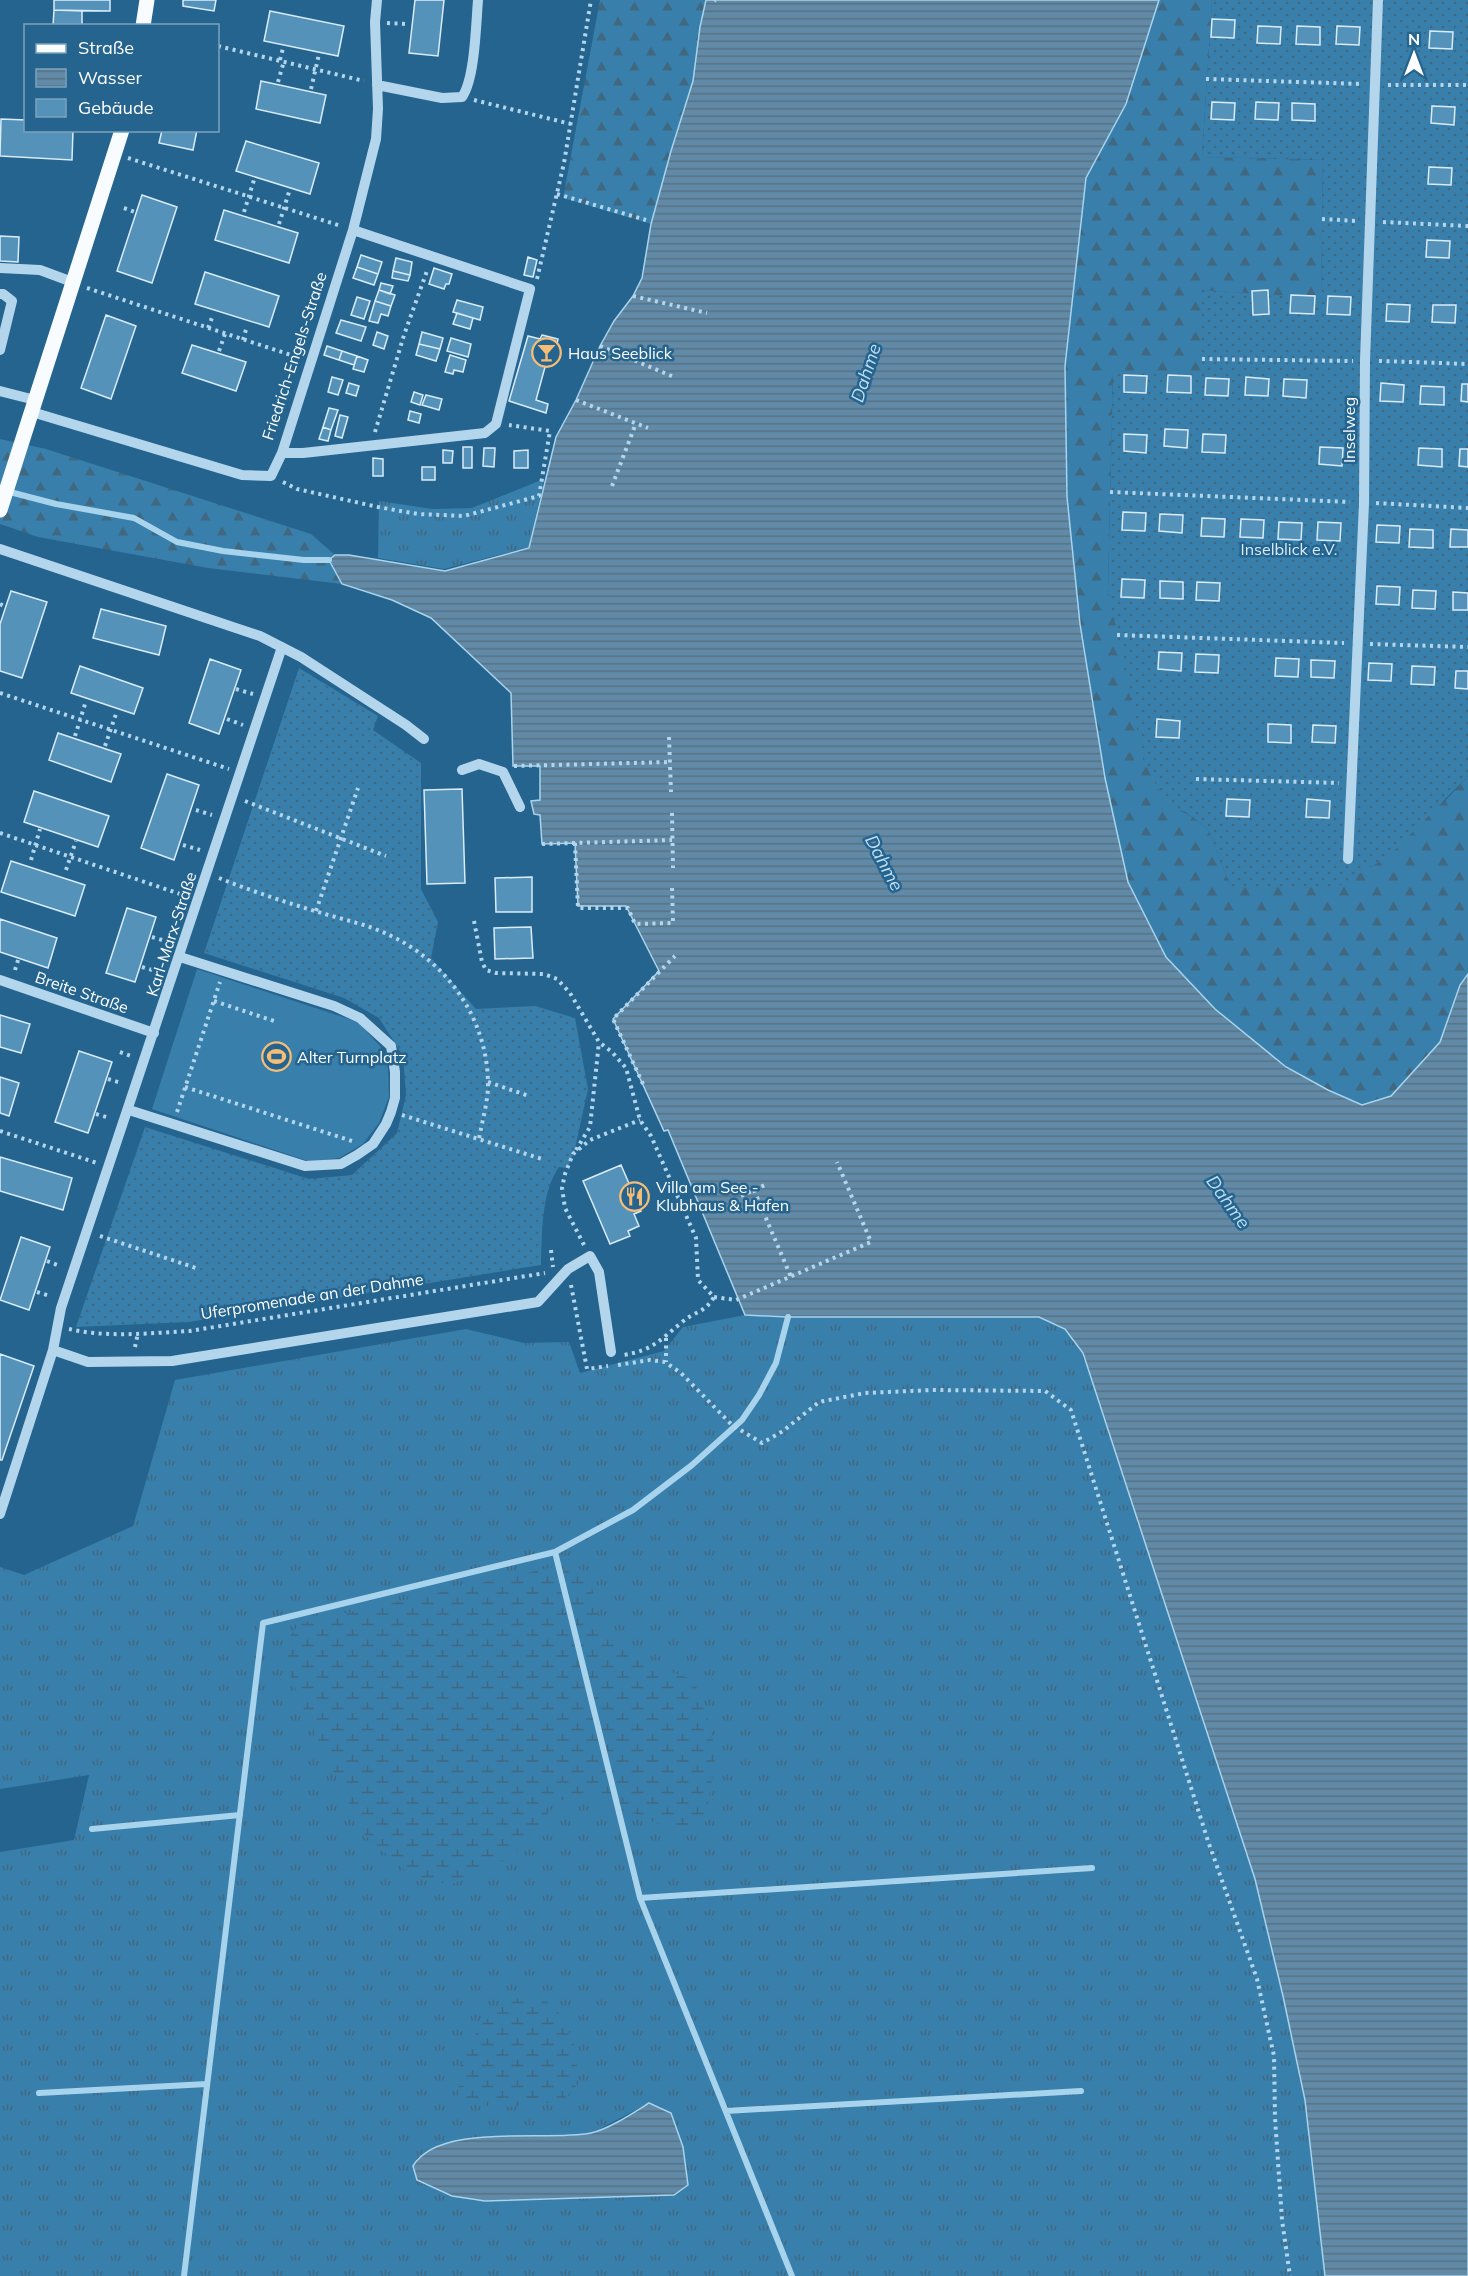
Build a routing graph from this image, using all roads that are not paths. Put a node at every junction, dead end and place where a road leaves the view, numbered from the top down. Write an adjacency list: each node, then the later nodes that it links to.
1 (147, 0): 5 (main road)
2 (377, 0): 6 (street, Friedrich-Engels-Straße)
3 (478, 0): 6 (street)
4 (1378, 0): 22 (street, Inselweg)
5 (143, 24)
6 (377, 85): 8 (street, Friedrich-Engels-Straße)
7 (121, 132): 10 (main road)
8 (353, 230): 15 (street, Friedrich-Engels-Straße); 15 (street)
9 (0, 268): 10 (street)
10 (75, 283): 14 (main road)
11 (0, 294): 12 (street)
12 (0, 350)
13 (0, 391): 14 (street)
14 (34, 406): 15 (street, Friedrich-Engels-Straße); 16 (main road)
15 (282, 453)
16 (0, 510)
17 (0, 549): 18 (street)
18 (282, 647): 19 (street); 23 (street, Karl-Marx-Straße)
19 (424, 739)
20 (462, 770): 21 (street)
21 (520, 807)
22 (1348, 860)
23 (180, 957): 25 (street, Karl-Marx-Straße); 26 (street)
24 (0, 980): 25 (street, Breite Straße)
25 (154, 1033): 26 (street, Karl-Marx-Straße)
26 (129, 1110): 27 (street, Karl-Marx-Straße)
27 (53, 1350): 28 (street); 29 (street, Karl-Marx-Straße)
28 (611, 1352)
29 (0, 1514)

